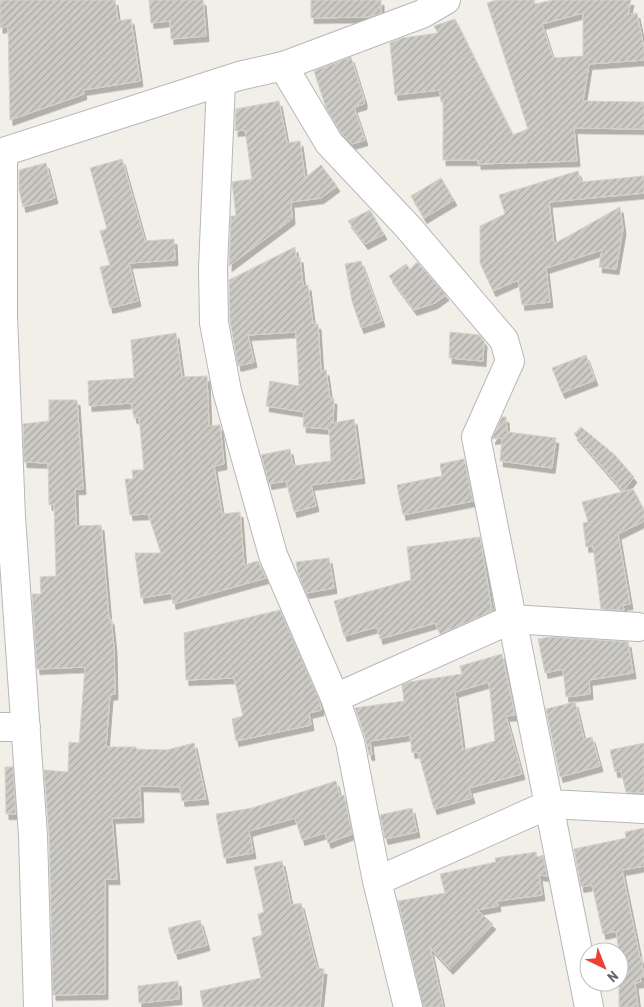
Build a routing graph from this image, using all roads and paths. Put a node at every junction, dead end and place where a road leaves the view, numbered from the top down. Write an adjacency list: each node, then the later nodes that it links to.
1 (446, 0): 2 (street)
2 (395, 12): 3 (street)
3 (283, 66): 4 (street); 6 (street)
4 (221, 82): 5 (street); 8 (street)
5 (2, 153): 9 (street)
6 (512, 619): 7 (street); 8 (street); 10 (street)
7 (638, 627)
8 (335, 698): 12 (street)
9 (13, 727): 13 (street)
10 (550, 804): 11 (street); 12 (street); 15 (street)
11 (644, 809)
12 (377, 881): 14 (street)
13 (38, 1007)
14 (408, 1007)
15 (588, 1007)

